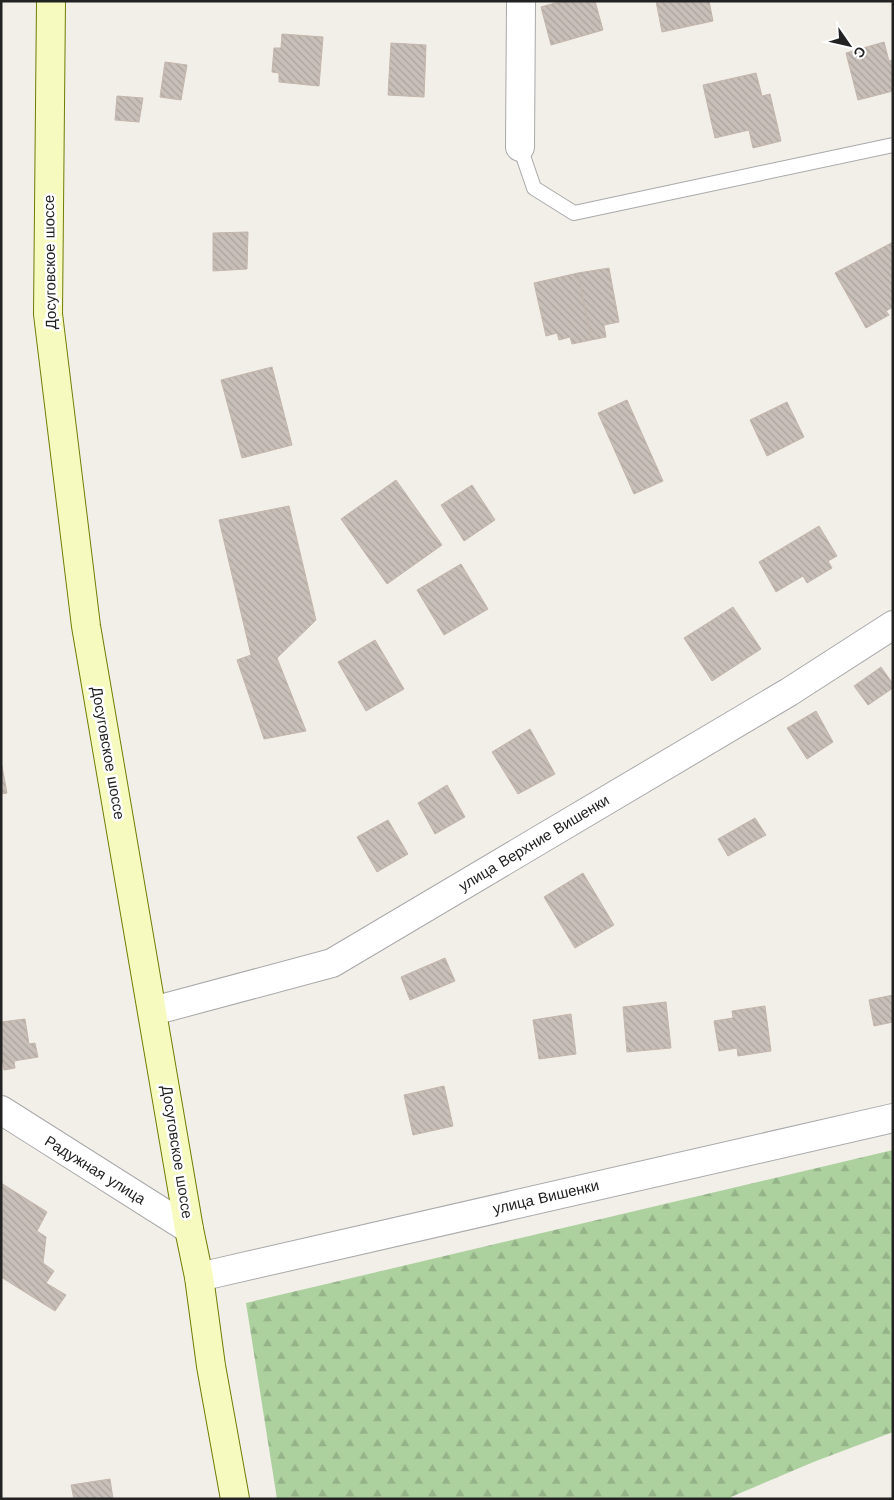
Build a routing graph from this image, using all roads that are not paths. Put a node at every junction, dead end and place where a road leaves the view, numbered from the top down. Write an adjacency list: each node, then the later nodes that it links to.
1 (51, 1): 6 (main road, Досуговское шоссе)
2 (521, 1): 4 (street)
3 (893, 145): 4 (lane)
4 (520, 147)
5 (893, 625): 6 (street, улица Верхние Вишенки)
6 (153, 1011): 9 (main road, Досуговское шоссе)
7 (1, 1110): 9 (street, Радужная улица)
8 (893, 1118): 10 (street, улица Вишенки)
9 (190, 1229): 10 (main road, Досуговское шоссе)
10 (199, 1277): 11 (main road, Досуговское шоссе)
11 (235, 1499)

